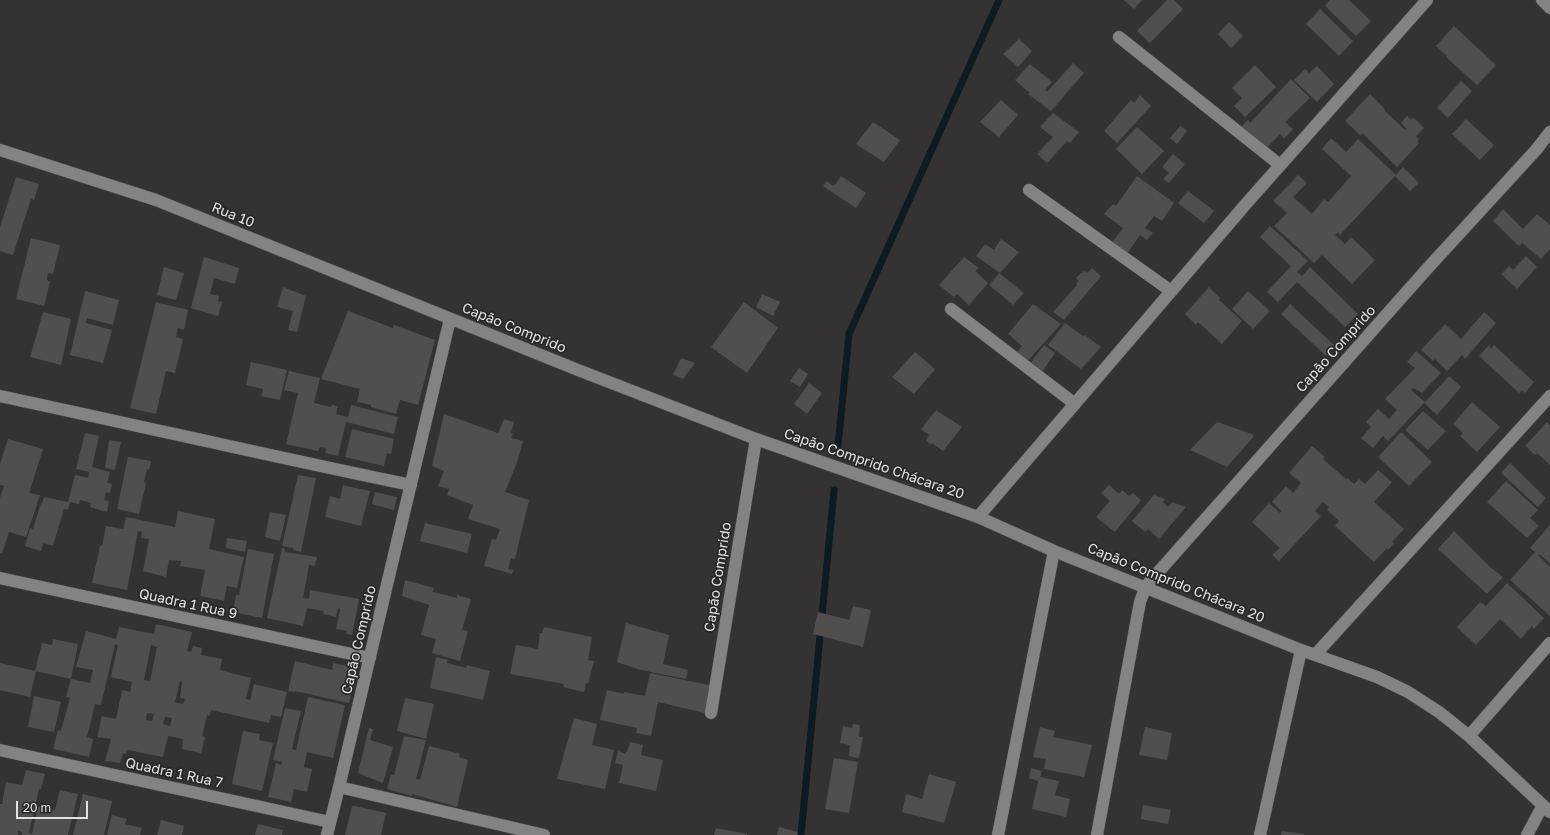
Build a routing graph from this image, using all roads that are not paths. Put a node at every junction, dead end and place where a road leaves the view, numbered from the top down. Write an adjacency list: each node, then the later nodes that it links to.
1 (1427, 0): 7 (street)
2 (1542, 0): 3 (street)
3 (1550, 8)
4 (1119, 37): 7 (street)
5 (1550, 132): 20 (street, Capão Comprido)
6 (0, 150): 11 (street, Rua 10)
7 (1280, 166): 9 (street)
8 (1029, 190): 9 (street)
9 (1171, 292): 14 (street)
10 (951, 309): 14 (street)
11 (450, 319): 15 (street, Capão Comprido); 16 (street, Capão Comprido)
12 (0, 396): 16 (street)
13 (1550, 396): 23 (street)
14 (1075, 404): 17 (street)
15 (756, 439): 17 (street, Capão Comprido Chácara 20); 25 (street, Capão Comprido)
16 (411, 485): 24 (street, Capão Comprido)
17 (978, 517): 18 (street, Capão Comprido Chácara 20)
18 (1054, 551): 20 (street, Capão Comprido Chácara 20); 33 (street)
19 (0, 578): 24 (street, Quadra 1 Rua 9)
20 (1146, 586): 22 (street, Capão Comprido Chácara 20); 34 (street)
21 (1550, 643): 26 (street)
22 (1301, 650): 23 (street, Capão Comprido Chácara 20); 35 (street)
23 (1315, 655): 26 (street, Capão Comprido Chácara 20)
24 (370, 658): 28 (street, Capão Comprido)
25 (711, 713)
26 (1469, 736): 29 (street, Capão Comprido Chácara 20)
27 (0, 750): 30 (street, Quadra 1 Rua 7)
28 (339, 787): 30 (street, Capão Comprido); 32 (street)
29 (1546, 809): 36 (street)
30 (330, 822): 31 (street)
31 (327, 835)
32 (544, 835)
33 (998, 835)
34 (1097, 835)
35 (1260, 835)
36 (1527, 835)

